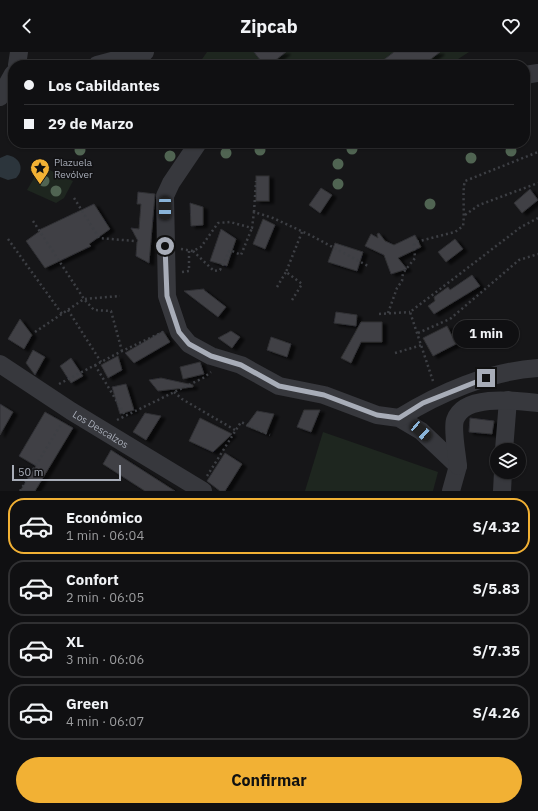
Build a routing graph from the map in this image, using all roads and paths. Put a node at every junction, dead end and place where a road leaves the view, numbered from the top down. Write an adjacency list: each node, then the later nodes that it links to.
1 (146, 52): 2 (street)
2 (116, 60)
3 (8, 83): 4 (street)
4 (0, 97)
5 (195, 148): 18 (street)
6 (538, 152): 11 (path)
7 (256, 181): 10 (path)
8 (538, 183): 11 (path)
9 (74, 198): 17 (path)
10 (254, 212): 14 (path); 15 (path)
11 (465, 215): 31 (path)
12 (538, 218): 30 (path)
13 (33, 221): 27 (path)
14 (252, 228): 20 (path); 20 (path)
15 (302, 232): 22 (path); 24 (path)
16 (8, 239): 32 (path)
17 (135, 240)
18 (165, 246): 19 (path); 34 (street)
19 (189, 250): 20 (path); 23 (path)
20 (193, 251)
21 (538, 254): 36 (path)
22 (368, 266)
23 (182, 272)
24 (286, 272): 25 (path); 28 (path)
25 (277, 287)
26 (120, 296): 27 (path)
27 (84, 299): 29 (path); 38 (path)
28 (292, 300)
29 (68, 310): 32 (path); 41 (path)
30 (410, 312): 31 (path); 36 (path)
31 (388, 313): 33 (path)
32 (62, 314): 35 (path)
33 (379, 314)
34 (177, 326): 38 (path); 40 (street)
35 (35, 332)
36 (418, 333): 37 (path)
37 (422, 346): 39 (path); 47 (path)
38 (122, 351): 41 (path)
39 (395, 353)
40 (222, 359): 46 (path); 52 (street)
41 (100, 362): 43 (path)
42 (0, 364): 45 (street, Los Descalzos)
43 (95, 365): 45 (path); 51 (path)
44 (538, 368): 47 (street)
45 (42, 392): 50 (street, Los Descalzos)
46 (174, 392): 51 (path); 53 (path)
47 (438, 397): 52 (street)
48 (508, 400): 49 (street); 56 (street); 57 (street)
49 (538, 402)
50 (70, 410): 54 (street, Los Descalzos); 60 (path)
51 (125, 415): 54 (path)
52 (399, 418): 57 (street)
53 (235, 430): 55 (path); 59 (path)
54 (107, 433): 59 (street, Los Descalzos)
55 (270, 436)
56 (505, 443)
57 (458, 466): 61 (street)
58 (503, 479): 62 (street)
59 (201, 490)
60 (20, 491)
61 (451, 491)
62 (502, 491)

